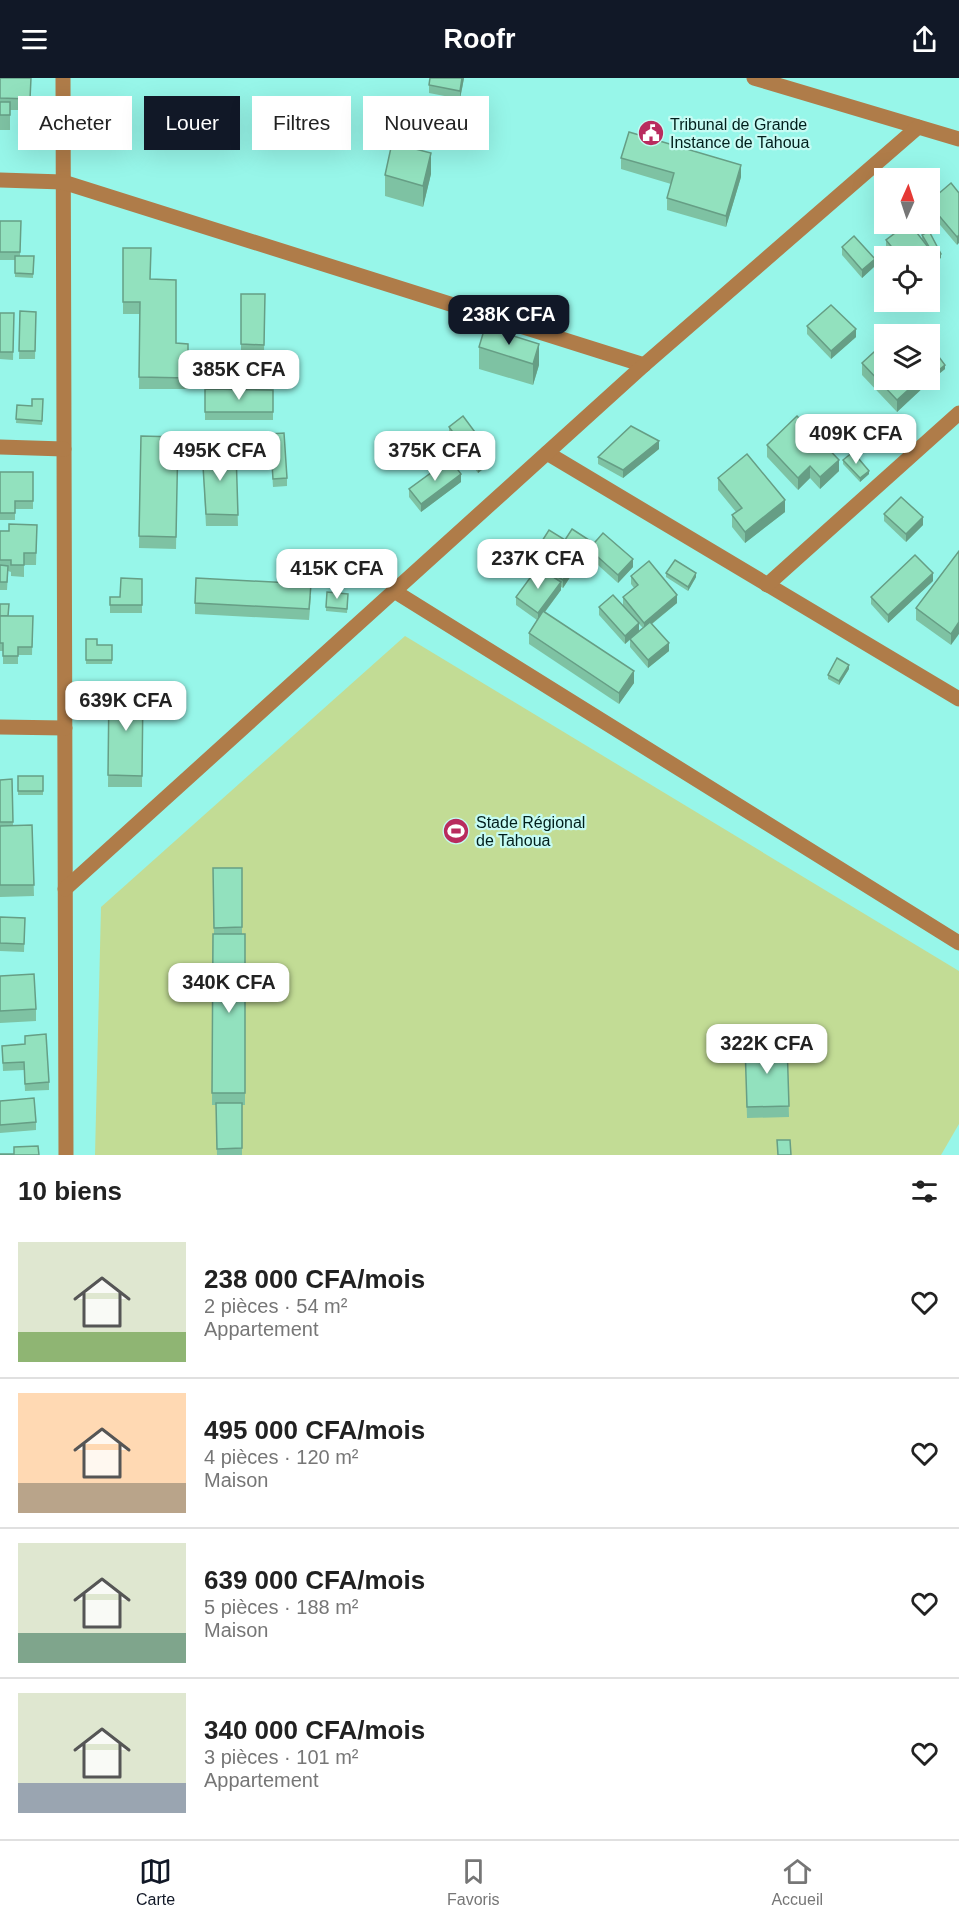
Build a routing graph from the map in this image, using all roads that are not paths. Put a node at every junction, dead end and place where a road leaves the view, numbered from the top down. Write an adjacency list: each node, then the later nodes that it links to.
1 (63, 78): 6 (street)
2 (754, 78): 3 (street)
3 (918, 127): 4 (street); 7 (street)
4 (959, 140)
5 (0, 180): 6 (street)
6 (63, 182): 7 (street); 10 (street)
7 (644, 365): 11 (street)
8 (959, 413): 12 (street)
9 (0, 447): 10 (street)
10 (64, 449): 16 (street)
11 (547, 453): 12 (street); 13 (street)
12 (767, 585): 14 (street)
13 (394, 591): 17 (street); 18 (street)
14 (959, 699)
15 (0, 728): 16 (street)
16 (65, 728): 17 (street)
17 (65, 889): 19 (street)
18 (959, 943)
19 (66, 1155)

